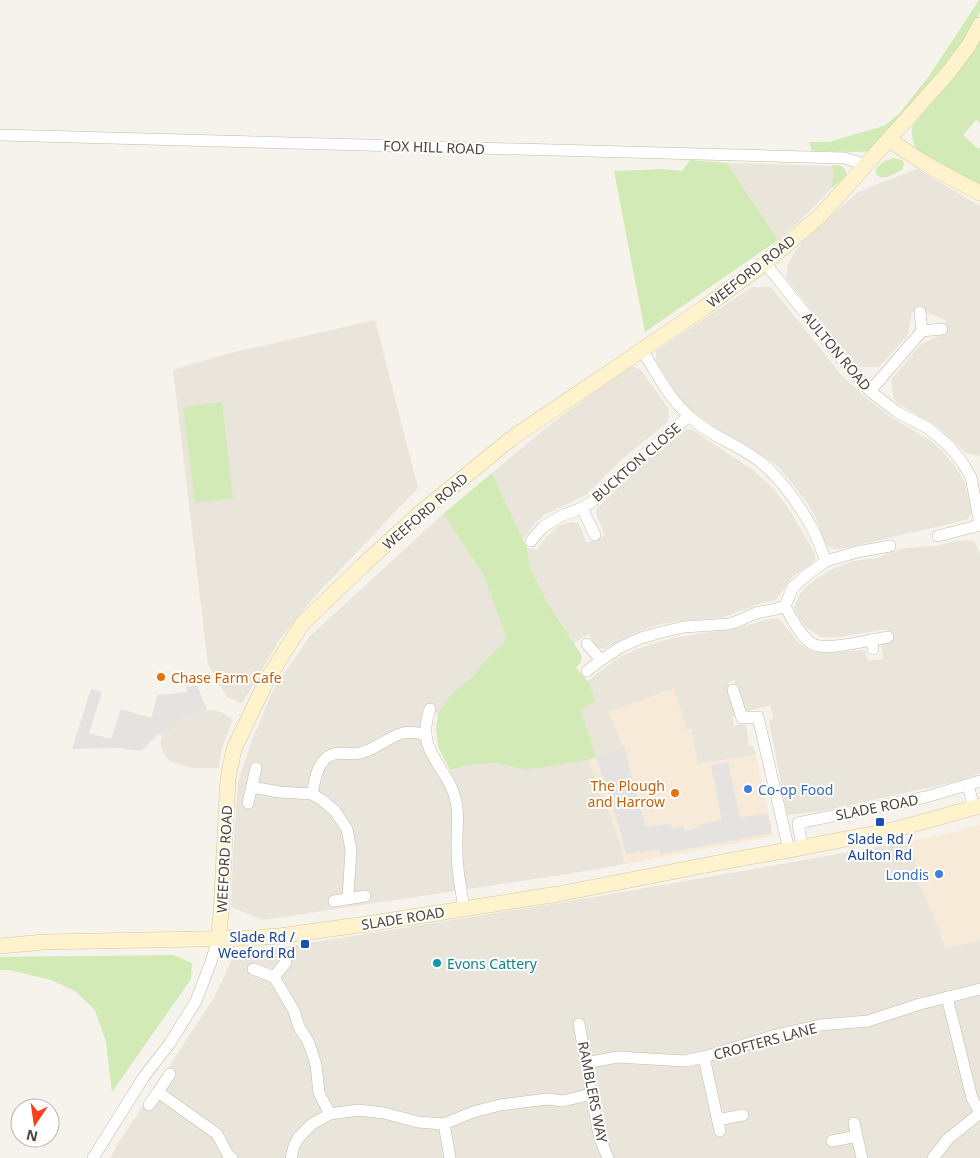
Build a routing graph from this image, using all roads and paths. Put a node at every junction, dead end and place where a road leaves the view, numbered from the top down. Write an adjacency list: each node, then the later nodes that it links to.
1 (980, 25): 3 (street, WEEFORD ROAD)
2 (0, 135): 4 (street, FOX HILL ROAD)
3 (889, 140): 4 (street, WEEFORD ROAD); 5 (street)
4 (867, 165): 6 (street, WEEFORD ROAD)
5 (980, 193)
6 (765, 263): 10 (street, WEEFORD ROAD); 11 (street, AULTON ROAD)
7 (920, 312): 9 (street)
8 (942, 329): 9 (street)
9 (922, 330): 11 (street)
10 (642, 350): 12 (street); 41 (street, WEEFORD ROAD)
11 (870, 391): 13 (street, AULTON ROAD)
12 (688, 416): 14 (street, BUCKTON CLOSE); 20 (street)
13 (976, 475): 15 (street, AULTON ROAD)
14 (582, 508): 16 (street, BUCKTON CLOSE); 18 (street, BUCKTON CLOSE)
15 (980, 524): 17 (street, AULTON ROAD)
16 (595, 535)
17 (938, 536)
18 (531, 541)
19 (890, 546): 20 (street)
20 (826, 561): 21 (street)
21 (785, 606): 22 (street); 24 (street)
22 (888, 637)
23 (587, 644): 24 (street)
24 (601, 660): 25 (street)
25 (587, 671)
26 (733, 690): 36 (street)
27 (430, 710): 28 (street)
28 (426, 735): 33 (street); 40 (street)
29 (256, 768): 32 (street)
30 (980, 781): 31 (street, SLADE ROAD)
31 (968, 785): 35 (street); 36 (street, SLADE ROAD)
32 (252, 787): 33 (street); 34 (street)
33 (312, 794): 38 (street)
34 (248, 803)
35 (977, 807): 36 (street, SLADE ROAD)
36 (795, 849): 40 (street, SLADE ROAD)
37 (365, 896): 38 (street)
38 (348, 898): 39 (street)
39 (334, 901)
40 (464, 908): 41 (street, SLADE ROAD)
41 (218, 939): 42 (street, SLADE ROAD); 62 (street, WEEFORD ROAD)
42 (0, 946)
43 (286, 962): 45 (street)
44 (253, 969): 45 (street)
45 (274, 977): 56 (street)
46 (975, 990): 47 (street, CROFTERS LANE)
47 (947, 997): 49 (street, CROFTERS LANE); 55 (street)
48 (579, 1024): 50 (street, RAMBLERS WAY)
49 (704, 1057): 50 (street, CROFTERS LANE); 57 (street)
50 (586, 1063): 53 (street, RAMBLERS WAY)
51 (170, 1074): 52 (street)
52 (158, 1092): 54 (street); 63 (street)
53 (591, 1094): 58 (street); 66 (street, RAMBLERS WAY)
54 (149, 1105)
55 (980, 1113): 68 (street)
56 (330, 1114): 58 (street); 64 (street)
57 (743, 1115)
58 (444, 1124): 65 (street)
59 (854, 1124): 60 (street)
60 (857, 1136): 61 (street); 67 (street)
61 (832, 1140)
62 (97, 1155)
63 (232, 1158)
64 (291, 1158)
65 (450, 1158)
66 (608, 1158)
67 (862, 1158)
68 (933, 1158)

